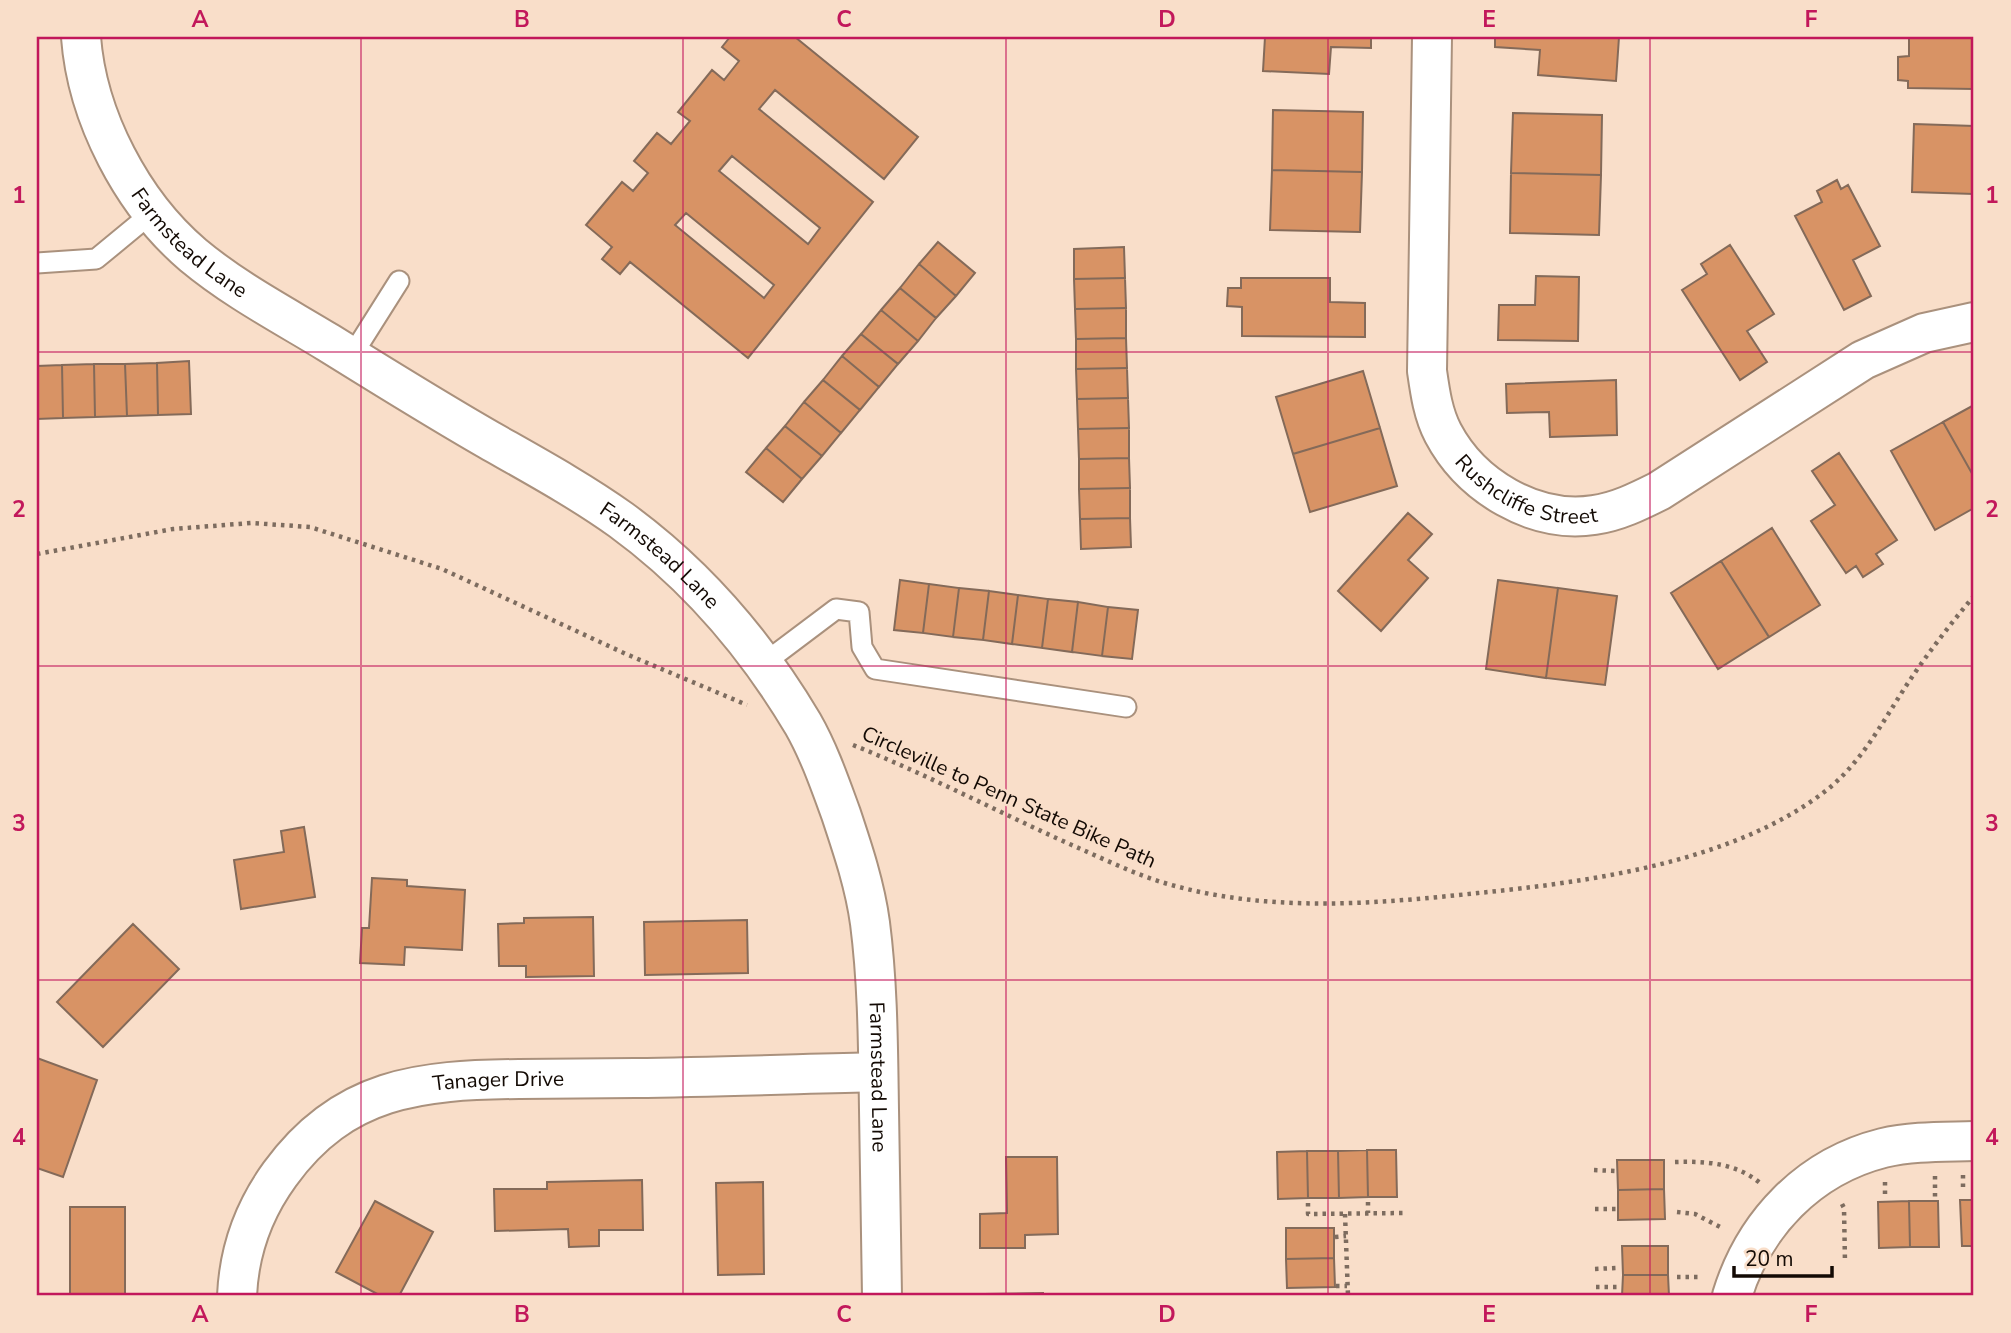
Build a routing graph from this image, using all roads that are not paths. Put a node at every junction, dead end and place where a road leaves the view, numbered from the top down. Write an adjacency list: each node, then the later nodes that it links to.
1 (81, 37): 3 (street, Farmstead Lane)
2 (1432, 37): 6 (street, Rushcliffe Street)
3 (153, 212): 4 (lane); 7 (street, Farmstead Lane)
4 (37, 263)
5 (399, 281): 7 (lane)
6 (1974, 322)
7 (351, 356): 8 (street, Farmstead Lane)
8 (762, 664): 9 (lane); 10 (street, Farmstead Lane)
9 (1126, 707)
10 (878, 1072): 13 (street, Tanager Drive); 14 (street, Farmstead Lane)
11 (1968, 1158): 12 (street)
12 (1717, 1287)
13 (237, 1296)
14 (882, 1296)

